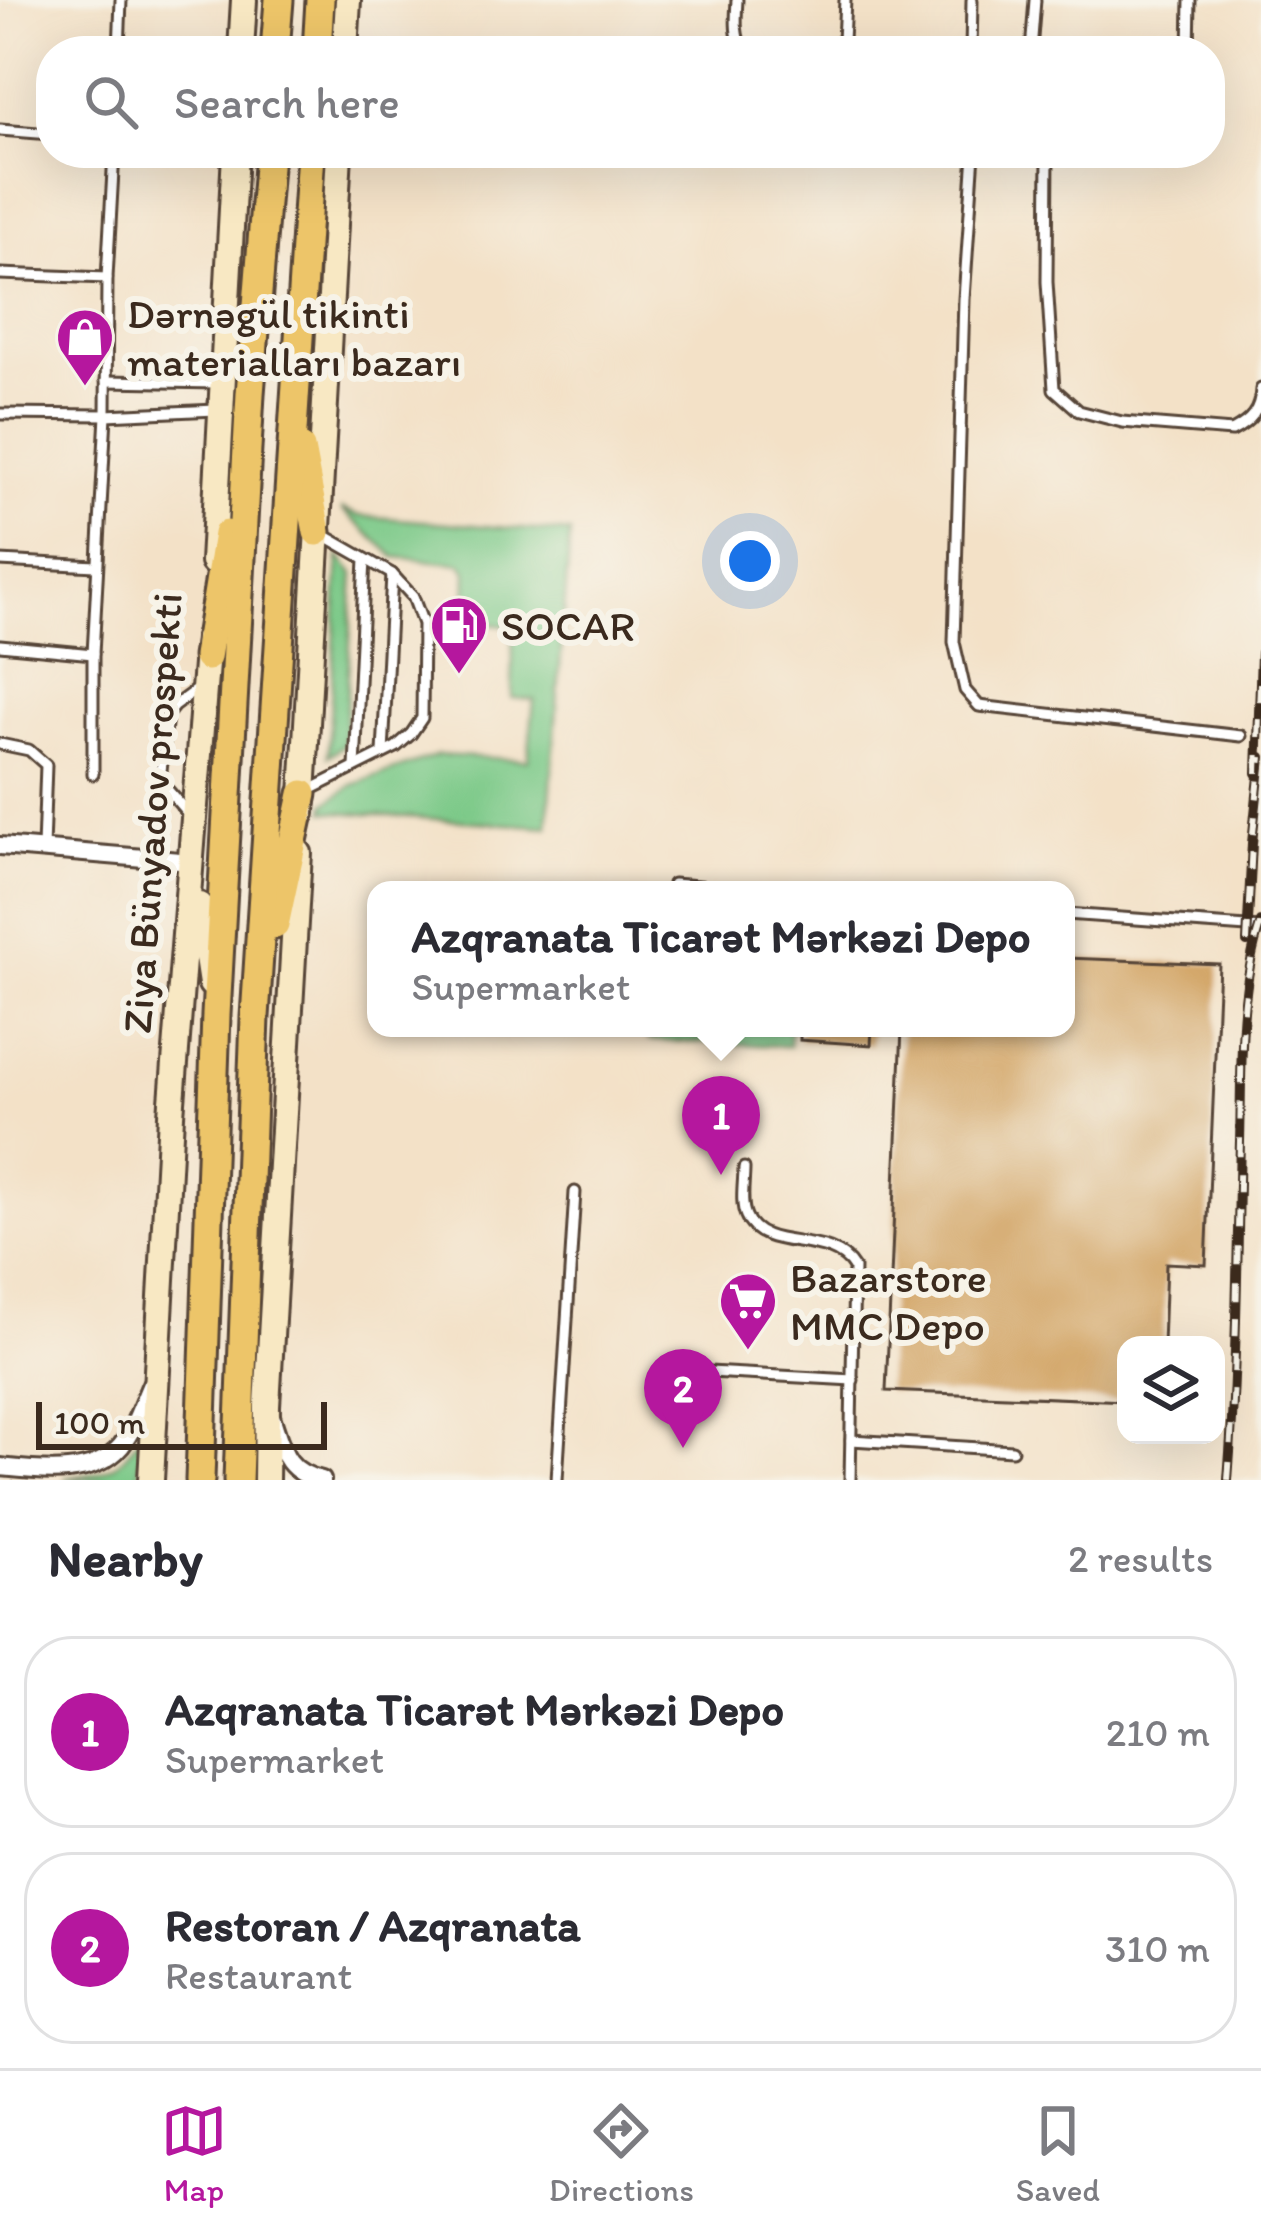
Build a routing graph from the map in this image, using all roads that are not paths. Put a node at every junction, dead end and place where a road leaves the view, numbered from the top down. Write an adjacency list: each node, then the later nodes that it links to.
1 (122, 0): 11 (lane)
2 (244, 0): 12 (main road)
3 (279, 0): 13 (main road)
4 (320, 0): 14 (main road)
5 (348, 0): 15 (main road)
6 (737, 0): 16 (lane)
7 (845, 0): 17 (lane)
8 (972, 0): 18 (lane)
9 (1035, 0): 19 (lane)
10 (1190, 0): 20 (lane)
11 (120, 36)
12 (242, 36)
13 (276, 36)
14 (318, 36)
15 (346, 36)
16 (737, 36)
17 (843, 36)
18 (971, 36)
19 (1033, 36)
20 (1190, 36)
21 (0, 130): 22 (lane)
22 (36, 133)
23 (114, 168): 31 (lane)
24 (234, 168): 33 (main road, Ziya Bünyadov prospekti)
25 (267, 168): 35 (main road, Ziya Bünyadov prospekti)
26 (309, 168): 36 (main road)
27 (338, 168): 40 (main road)
28 (973, 168): 48 (lane)
29 (1048, 168): 34 (lane)
30 (0, 274): 31 (lane)
31 (107, 278): 32 (lane)
32 (106, 381): 33 (lane); 39 (lane)
33 (223, 383): 37 (main road, Ziya Bünyadov prospekti)
34 (1261, 388)
35 (250, 394): 47 (main road); 60 (main road, Ziya Bünyadov prospekti)
36 (293, 402): 40 (main road); 61 (main road)
37 (223, 410): 39 (lane); 47 (main road, Ziya Bünyadov prospekti)
38 (0, 414): 39 (lane)
39 (106, 415): 43 (lane)
40 (316, 532): 41 (lane); 53 (main road)
41 (365, 559): 44 (lane); 51 (lane)
42 (0, 561): 43 (lane)
43 (96, 566): 46 (lane)
44 (392, 574): 50 (lane); 50 (lane)
45 (0, 645): 46 (lane)
46 (93, 654): 52 (lane)
47 (206, 670): 54 (main road, Ziya Bünyadov prospekti); 54 (lane)
48 (1241, 736)
49 (0, 744): 56 (lane)
50 (383, 753): 51 (lane)
51 (355, 767): 53 (lane)
52 (93, 774)
53 (303, 794): 61 (main road); 67 (main road)
54 (195, 822): 57 (main road, Ziya Bünyadov prospekti)
55 (0, 846): 56 (street)
56 (44, 848): 57 (street)
57 (192, 862): 60 (main road); 65 (main road, Ziya Bünyadov prospekti)
58 (1075, 915): 59 (lane)
59 (1261, 928)
60 (216, 1015): 74 (main road, Ziya Bünyadov prospekti)
61 (255, 1017): 75 (main road)
62 (744, 1168): 66 (lane)
63 (575, 1192): 78 (lane)
64 (692, 1371): 66 (lane)
65 (155, 1372): 71 (street); 73 (main road, Ziya Bünyadov prospekti)
66 (853, 1380): 68 (lane)
67 (267, 1406): 76 (main road); 77 (street)
68 (851, 1440): 69 (lane); 79 (lane)
69 (1012, 1450)
70 (0, 1467): 71 (street)
71 (34, 1470): 72 (street)
72 (52, 1480)
73 (151, 1480)
74 (200, 1480)
75 (238, 1480)
76 (266, 1480)
77 (322, 1480)
78 (557, 1480)
79 (850, 1480)

